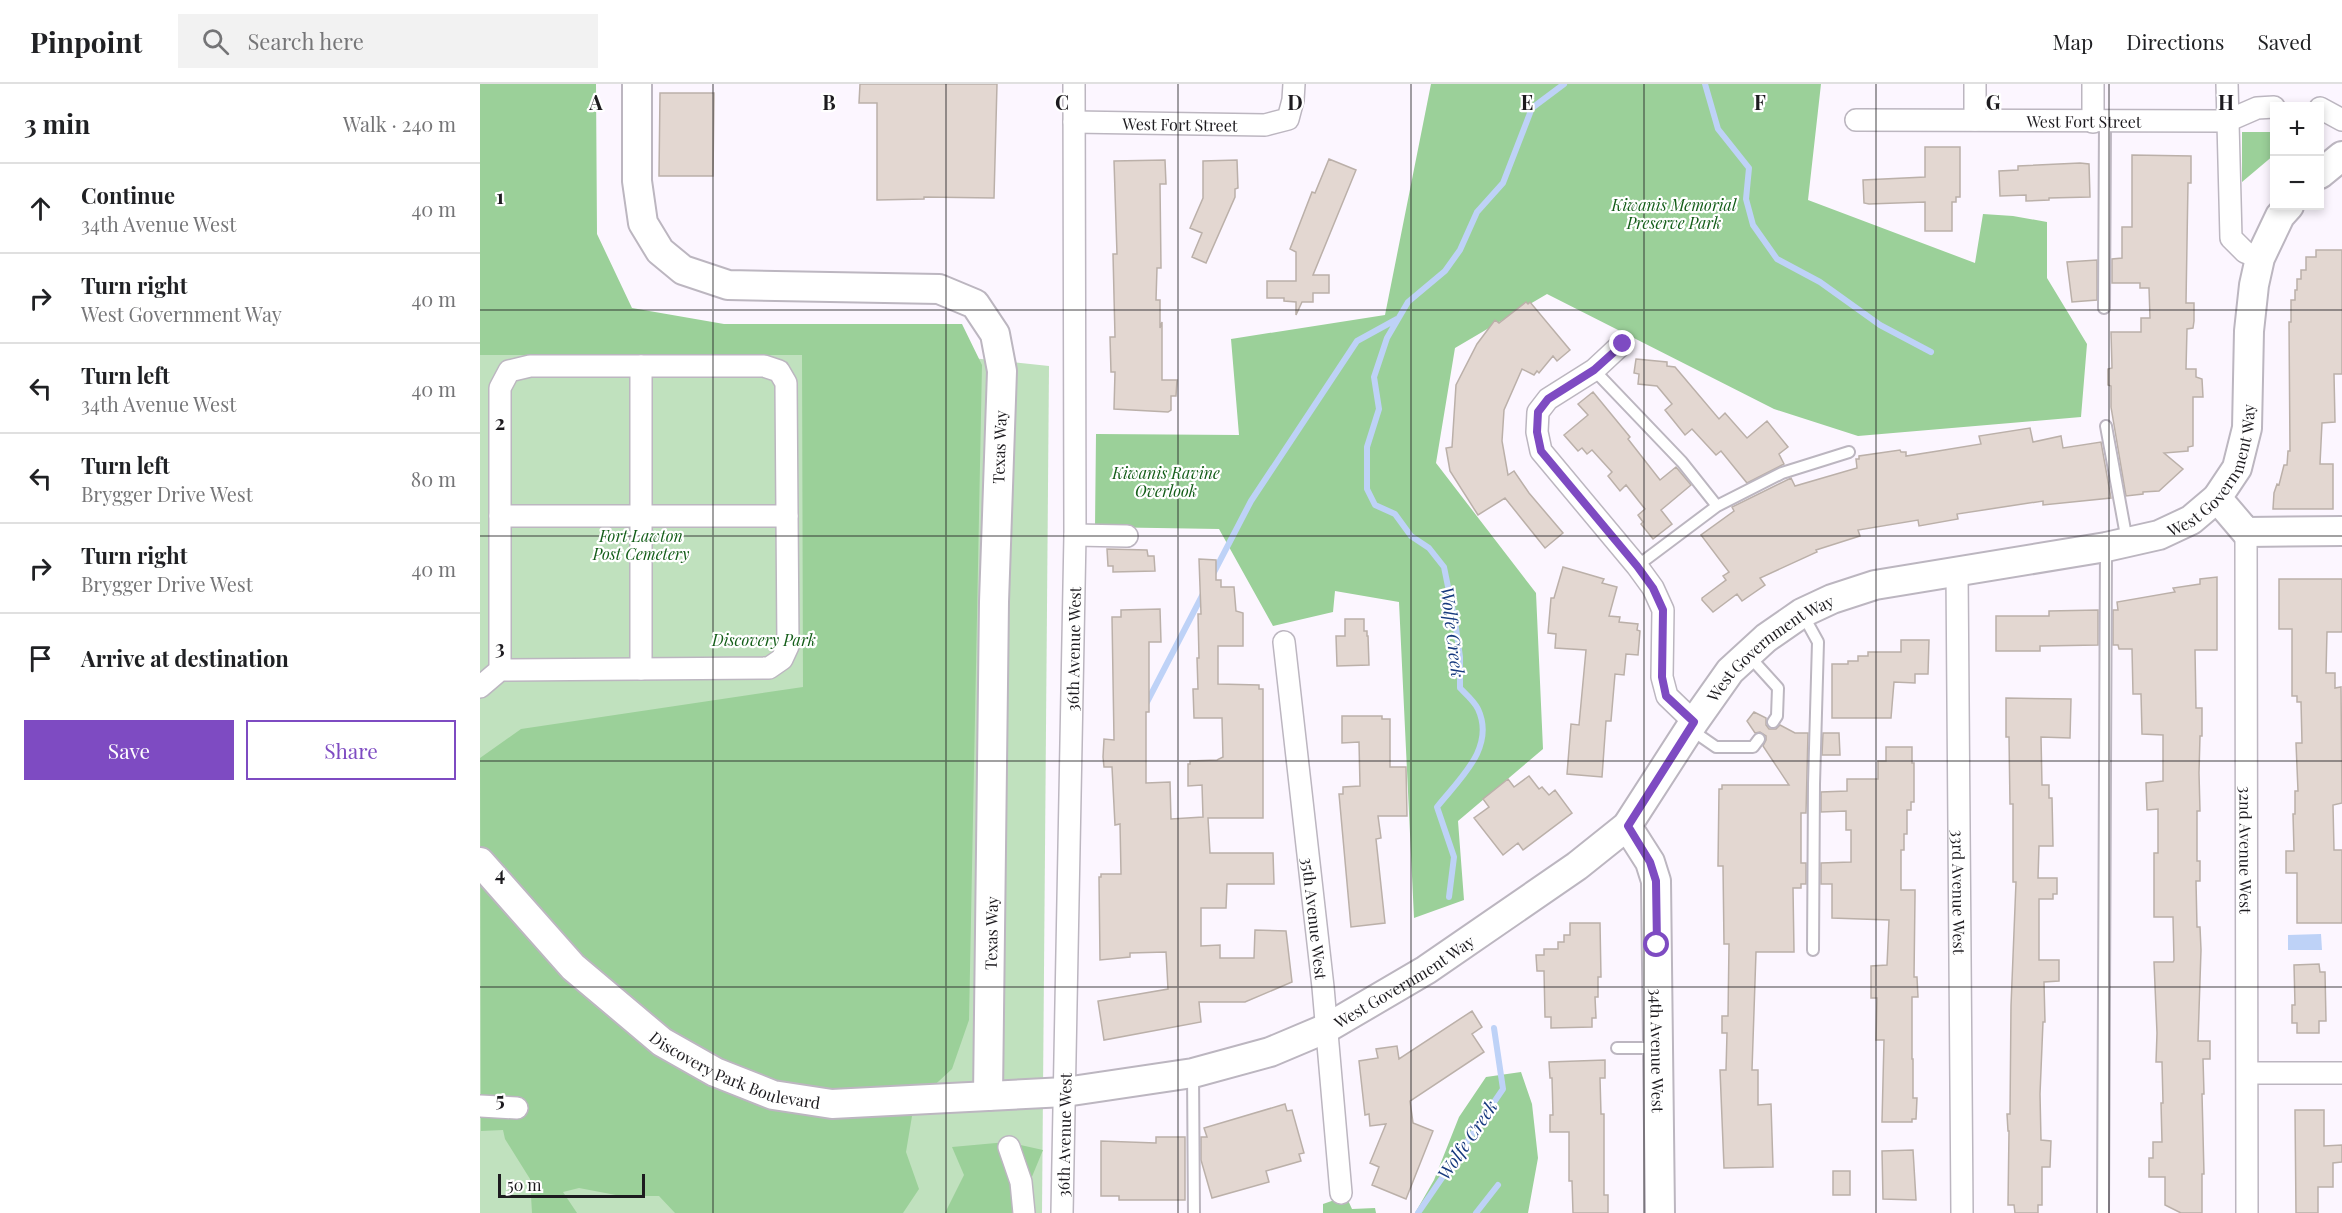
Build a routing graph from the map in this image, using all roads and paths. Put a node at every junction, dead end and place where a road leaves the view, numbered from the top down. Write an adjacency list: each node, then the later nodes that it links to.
1 (637, 84): 56 (street, Texas Way)
2 (1074, 84): 13 (street, 36th Avenue West)
3 (1294, 84): 13 (street, West Fort Street)
4 (1975, 84): 10 (street)
5 (2093, 84): 14 (street)
6 (2227, 84): 12 (street)
7 (2270, 107): 12 (street, West Fort Street)
8 (2324, 111): 11 (street)
9 (1856, 120): 10 (street, West Fort Street)
10 (1975, 120): 14 (street, West Fort Street)
11 (2342, 120)
12 (2227, 121): 14 (street, West Fort Street); 18 (street)
13 (1074, 122): 32 (street, 36th Avenue West)
14 (2099, 122): 19 (lane)
15 (2342, 156): 16 (street)
16 (2324, 170)
17 (2285, 210): 18 (street, West Government Way)
18 (2260, 258): 25 (street, West Government Way)
19 (2104, 308)
20 (1623, 344): 22 (street)
21 (641, 366): 27 (street); 28 (street); 29 (street)
22 (1594, 370): 26 (lane); 35 (street)
23 (2106, 426): 34 (lane)
24 (1849, 452): 26 (lane)
25 (2217, 498): 31 (street); 34 (street, West Government Way)
26 (1717, 506): 35 (lane)
27 (500, 516): 28 (street); 41 (street)
28 (641, 516): 29 (street); 40 (street)
29 (787, 516): 40 (street)
30 (2342, 531): 31 (street)
31 (2246, 532): 53 (street, 32nd Avenue West)
32 (1075, 535): 33 (street); 55 (street, 36th Avenue West)
33 (1127, 536)
34 (2116, 545): 36 (street, West Government Way); 66 (lane)
35 (1637, 566): 44 (street)
36 (1957, 571): 37 (street, West Government Way); 65 (street, 33rd Avenue West)
37 (1802, 613): 39 (street, West Government Way); 48 (lane)
38 (1284, 642): 49 (street, 35th Avenue West)
39 (1747, 654): 43 (lane); 44 (street, West Government Way)
40 (641, 669): 41 (street)
41 (500, 670): 42 (street)
42 (480, 687)
43 (1773, 722)
44 (1692, 725): 45 (lane); 46 (street, West Government Way)
45 (1759, 739)
46 (1628, 826): 49 (street, West Government Way); 51 (street, 34th Avenue West)
47 (480, 862): 56 (street, Discovery Park Boulevard)
48 (1813, 950)
49 (1327, 1028): 52 (street, West Government Way); 60 (street, 35th Avenue West)
50 (1617, 1048): 51 (lane)
51 (1658, 1048): 64 (street, 34th Avenue West)
52 (1193, 1073): 55 (street, West Government Way); 63 (lane)
53 (2248, 1073): 54 (street); 67 (street, 32nd Avenue West)
54 (2342, 1073)
55 (1065, 1092): 56 (street, Discovery Park Boulevard); 62 (street, 36th Avenue West)
56 (988, 1096)
57 (480, 1106): 58 (street)
58 (517, 1108)
59 (1009, 1147): 61 (street)
60 (1341, 1193)
61 (1024, 1213)
62 (1062, 1213)
63 (1194, 1213)
64 (1660, 1213)
65 (1962, 1213)
66 (2103, 1213)
67 (2247, 1213)

